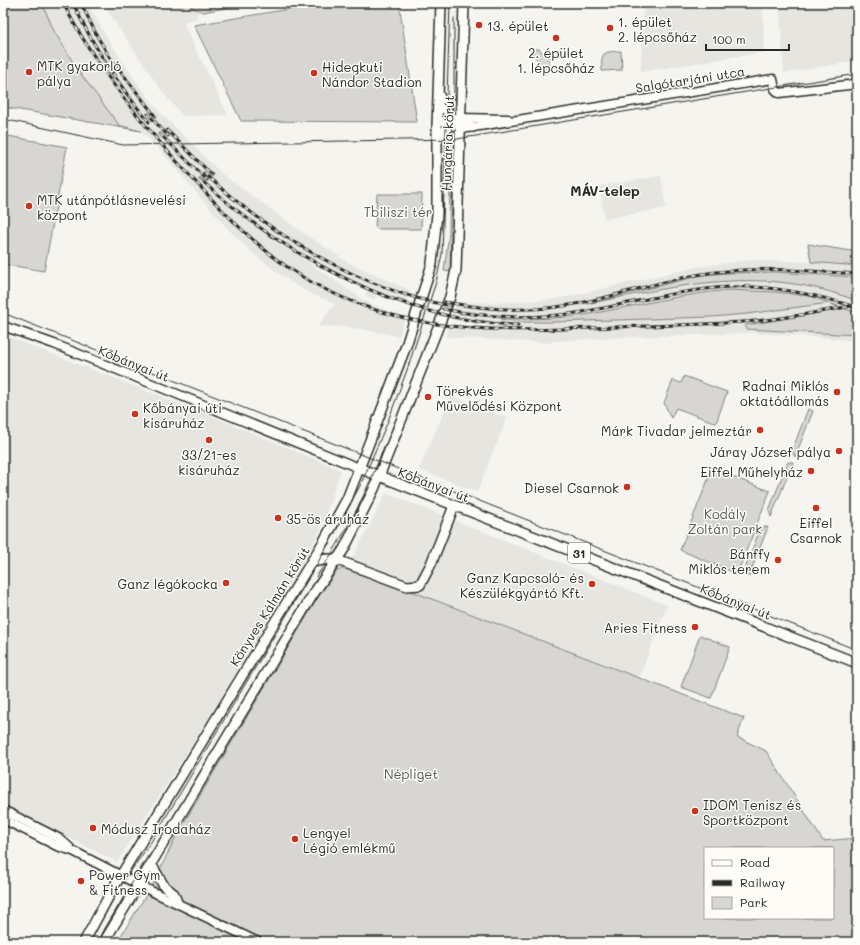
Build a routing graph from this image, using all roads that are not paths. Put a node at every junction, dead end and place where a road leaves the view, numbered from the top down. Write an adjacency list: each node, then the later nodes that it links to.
1 (441, 3): 4 (main road, Hungária körút)
2 (464, 3): 6 (main road, Hungária körút)
3 (857, 84): 6 (street, Salgótarjáni utca)
4 (438, 90): 5 (main road, Hungária körút); 6 (main road)
5 (438, 122): 6 (main road); 7 (main road, Hungária körút)
6 (460, 124): 7 (main road); 11 (main road, Hungária körút)
7 (437, 144): 8 (main road, Hungária körút)
8 (432, 264): 10 (main road, Könyves Kálmán körút)
9 (3, 326): 10 (street, Kőbányai út)
10 (359, 468): 11 (main road, Kőbányai út / 31); 14 (main road, Könyves Kálmán körút)
11 (379, 476): 12 (main road, Kőbányai út / 31); 13 (main road)
12 (454, 506): 13 (main road); 15 (main road, Kőbányai út / 31)
13 (337, 560): 14 (main road); 19 (main road)
14 (312, 562): 20 (main road, Könyves Kálmán körút)
15 (857, 663)
16 (3, 810): 18 (street)
17 (3, 819): 18 (street)
18 (73, 851): 20 (street)
19 (151, 864): 21 (main road); 22 (main road)
20 (121, 875): 21 (street); 23 (main road, Könyves Kálmán körút)
21 (138, 884): 22 (street); 24 (main road)
22 (177, 902): 25 (street)
23 (84, 942)
24 (104, 942)
25 (258, 942)

